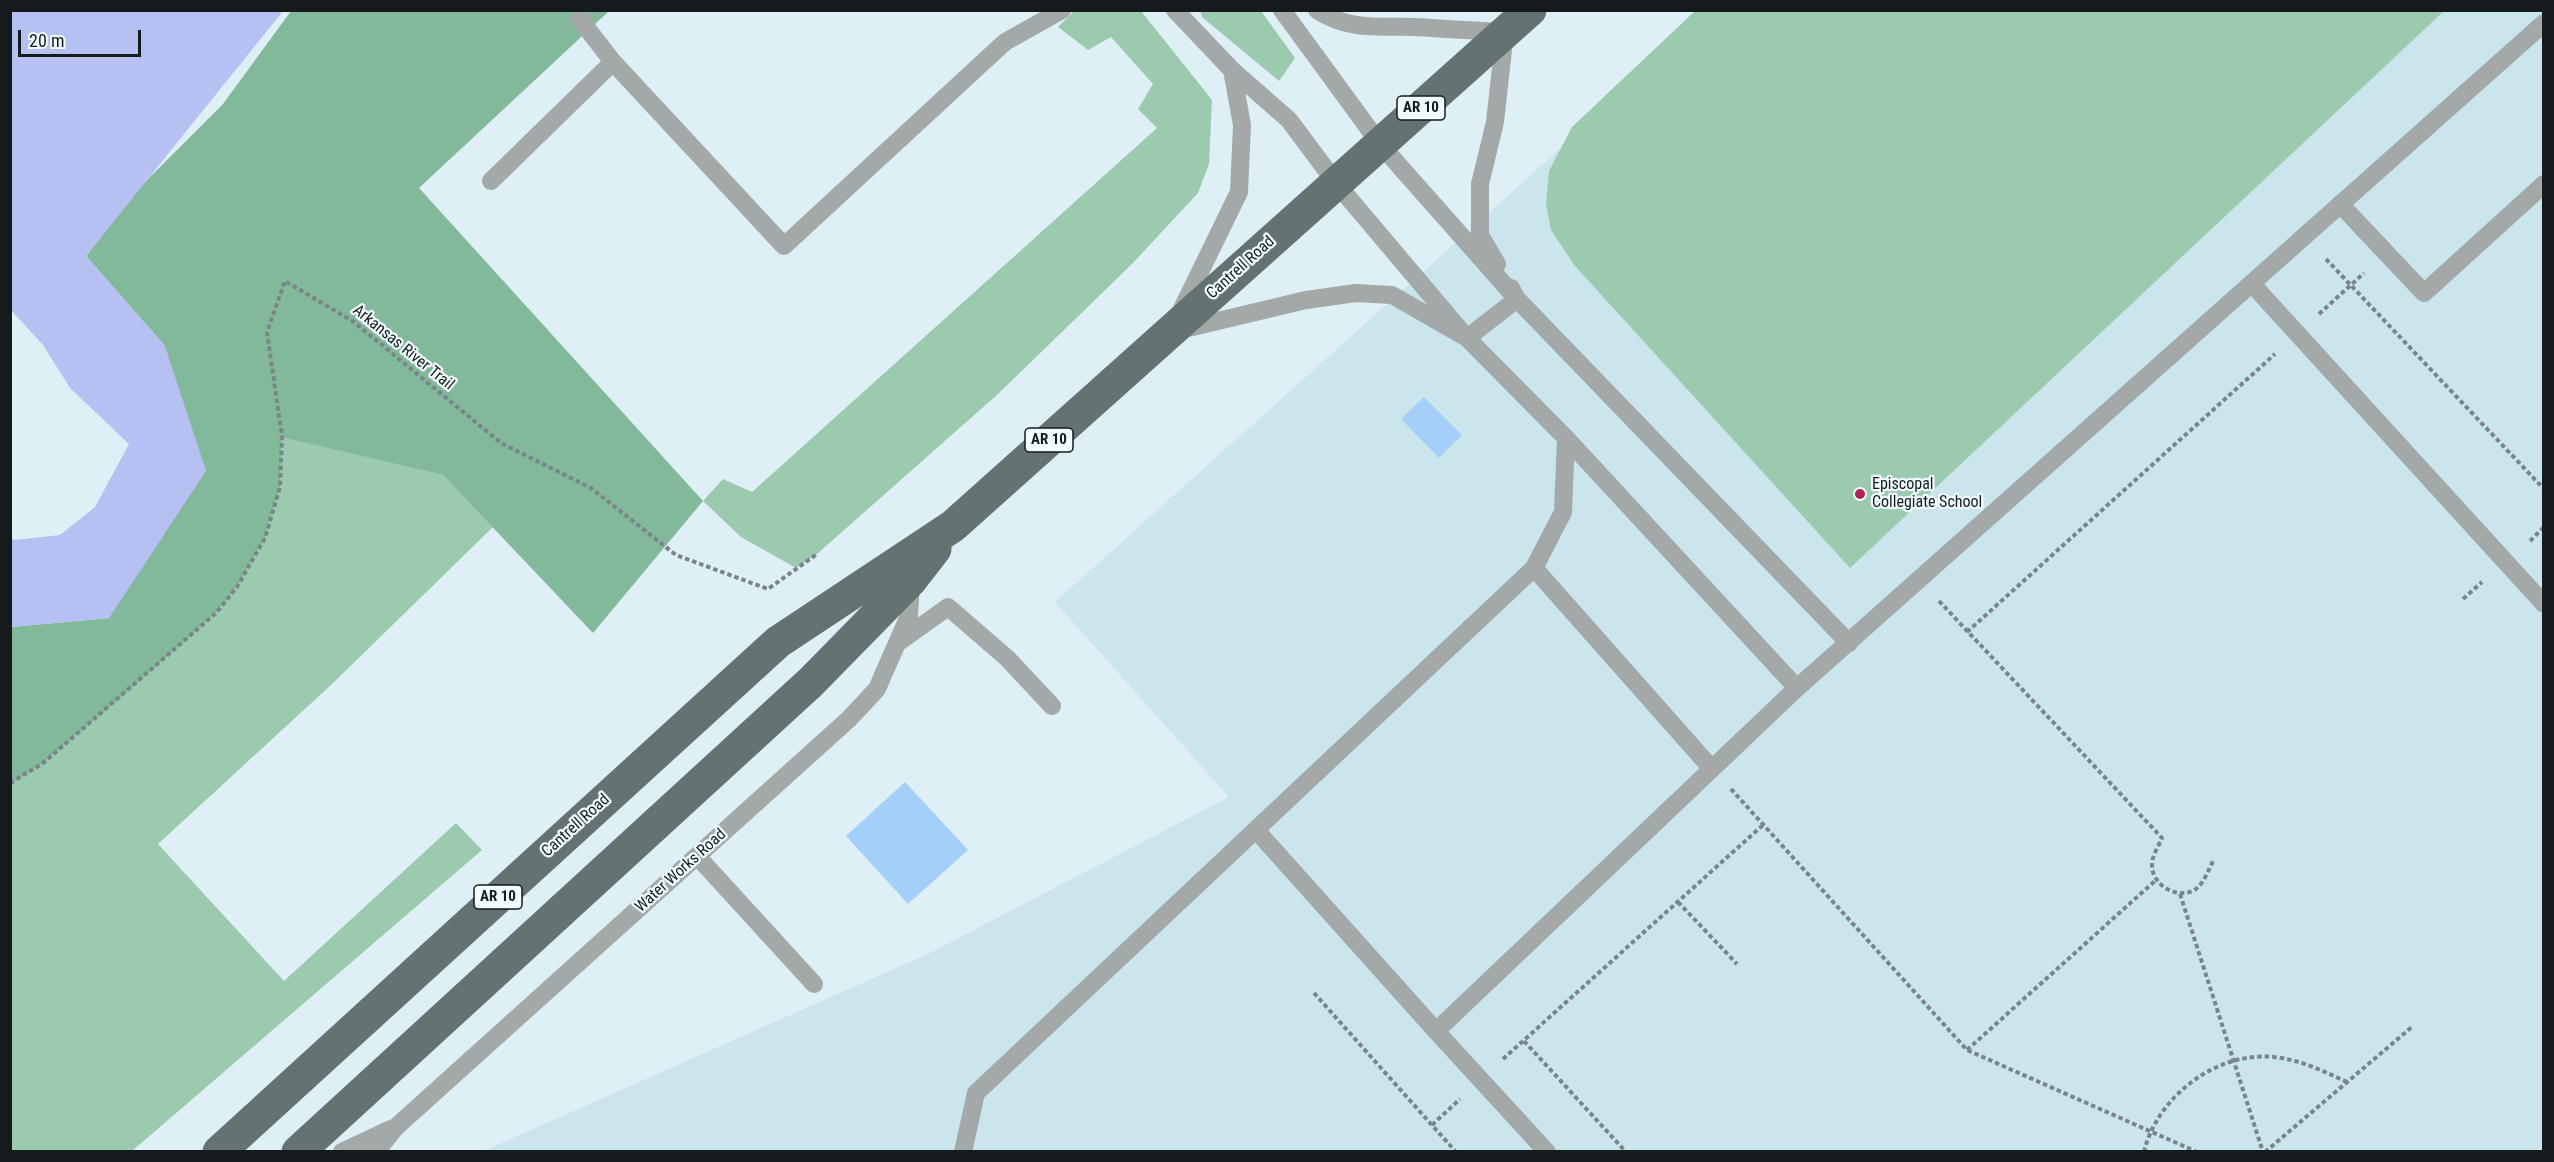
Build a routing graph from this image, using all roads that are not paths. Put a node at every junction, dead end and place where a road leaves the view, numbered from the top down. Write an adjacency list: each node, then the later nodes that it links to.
1 (581, 10): 9 (lane)
2 (1062, 10): 9 (lane)
3 (1175, 10): 10 (lane)
4 (1282, 10): 11 (lane)
5 (1317, 10): 8 (lane)
6 (1530, 10): 8 (main road, Cantrell Road / AR 10)
7 (2544, 23): 15 (lane)
8 (1505, 32): 11 (main road, Cantrell Road / AR 10); 17 (lane)
9 (613, 62): 12 (lane)
10 (1232, 70): 13 (lane); 18 (lane)
11 (1380, 144): 13 (main road, Cantrell Road / AR 10); 17 (lane)
12 (491, 181)
13 (1336, 183): 18 (main road, Cantrell Road / AR 10); 19 (lane)
14 (2544, 184): 15 (lane)
15 (2340, 204): 16 (lane)
16 (2252, 284): 24 (lane); 26 (lane)
17 (1517, 299): 19 (lane); 26 (lane)
18 (1171, 332): 19 (lane); 21 (main road, Cantrell Road / AR 10)
19 (1467, 338): 20 (lane)
20 (1566, 438): 22 (lane); 27 (lane)
21 (953, 526): 23 (main road, Cantrell Road / AR 10); 35 (main road, Cantrell Road / AR 10)
22 (1534, 568): 29 (lane); 30 (lane)
23 (911, 580): 25 (lane, Water Works Road); 36 (main road, Cantrell Road / AR 10)
24 (2544, 604)
25 (897, 643): 28 (lane); 31 (lane, Water Works Road)
26 (1849, 643): 27 (lane)
27 (1797, 688): 29 (lane)
28 (1052, 706)
29 (1712, 769): 33 (lane)
30 (1256, 830): 33 (lane); 39 (lane)
31 (697, 856): 32 (lane); 34 (lane, Water Works Road)
32 (814, 984)
33 (1436, 1032): 40 (lane)
34 (396, 1127): 37 (lane, Water Works Road); 38 (lane, Water Works Road)
35 (219, 1152)
36 (298, 1152)
37 (342, 1152)
38 (375, 1152)
39 (963, 1152)
40 (1546, 1152)

